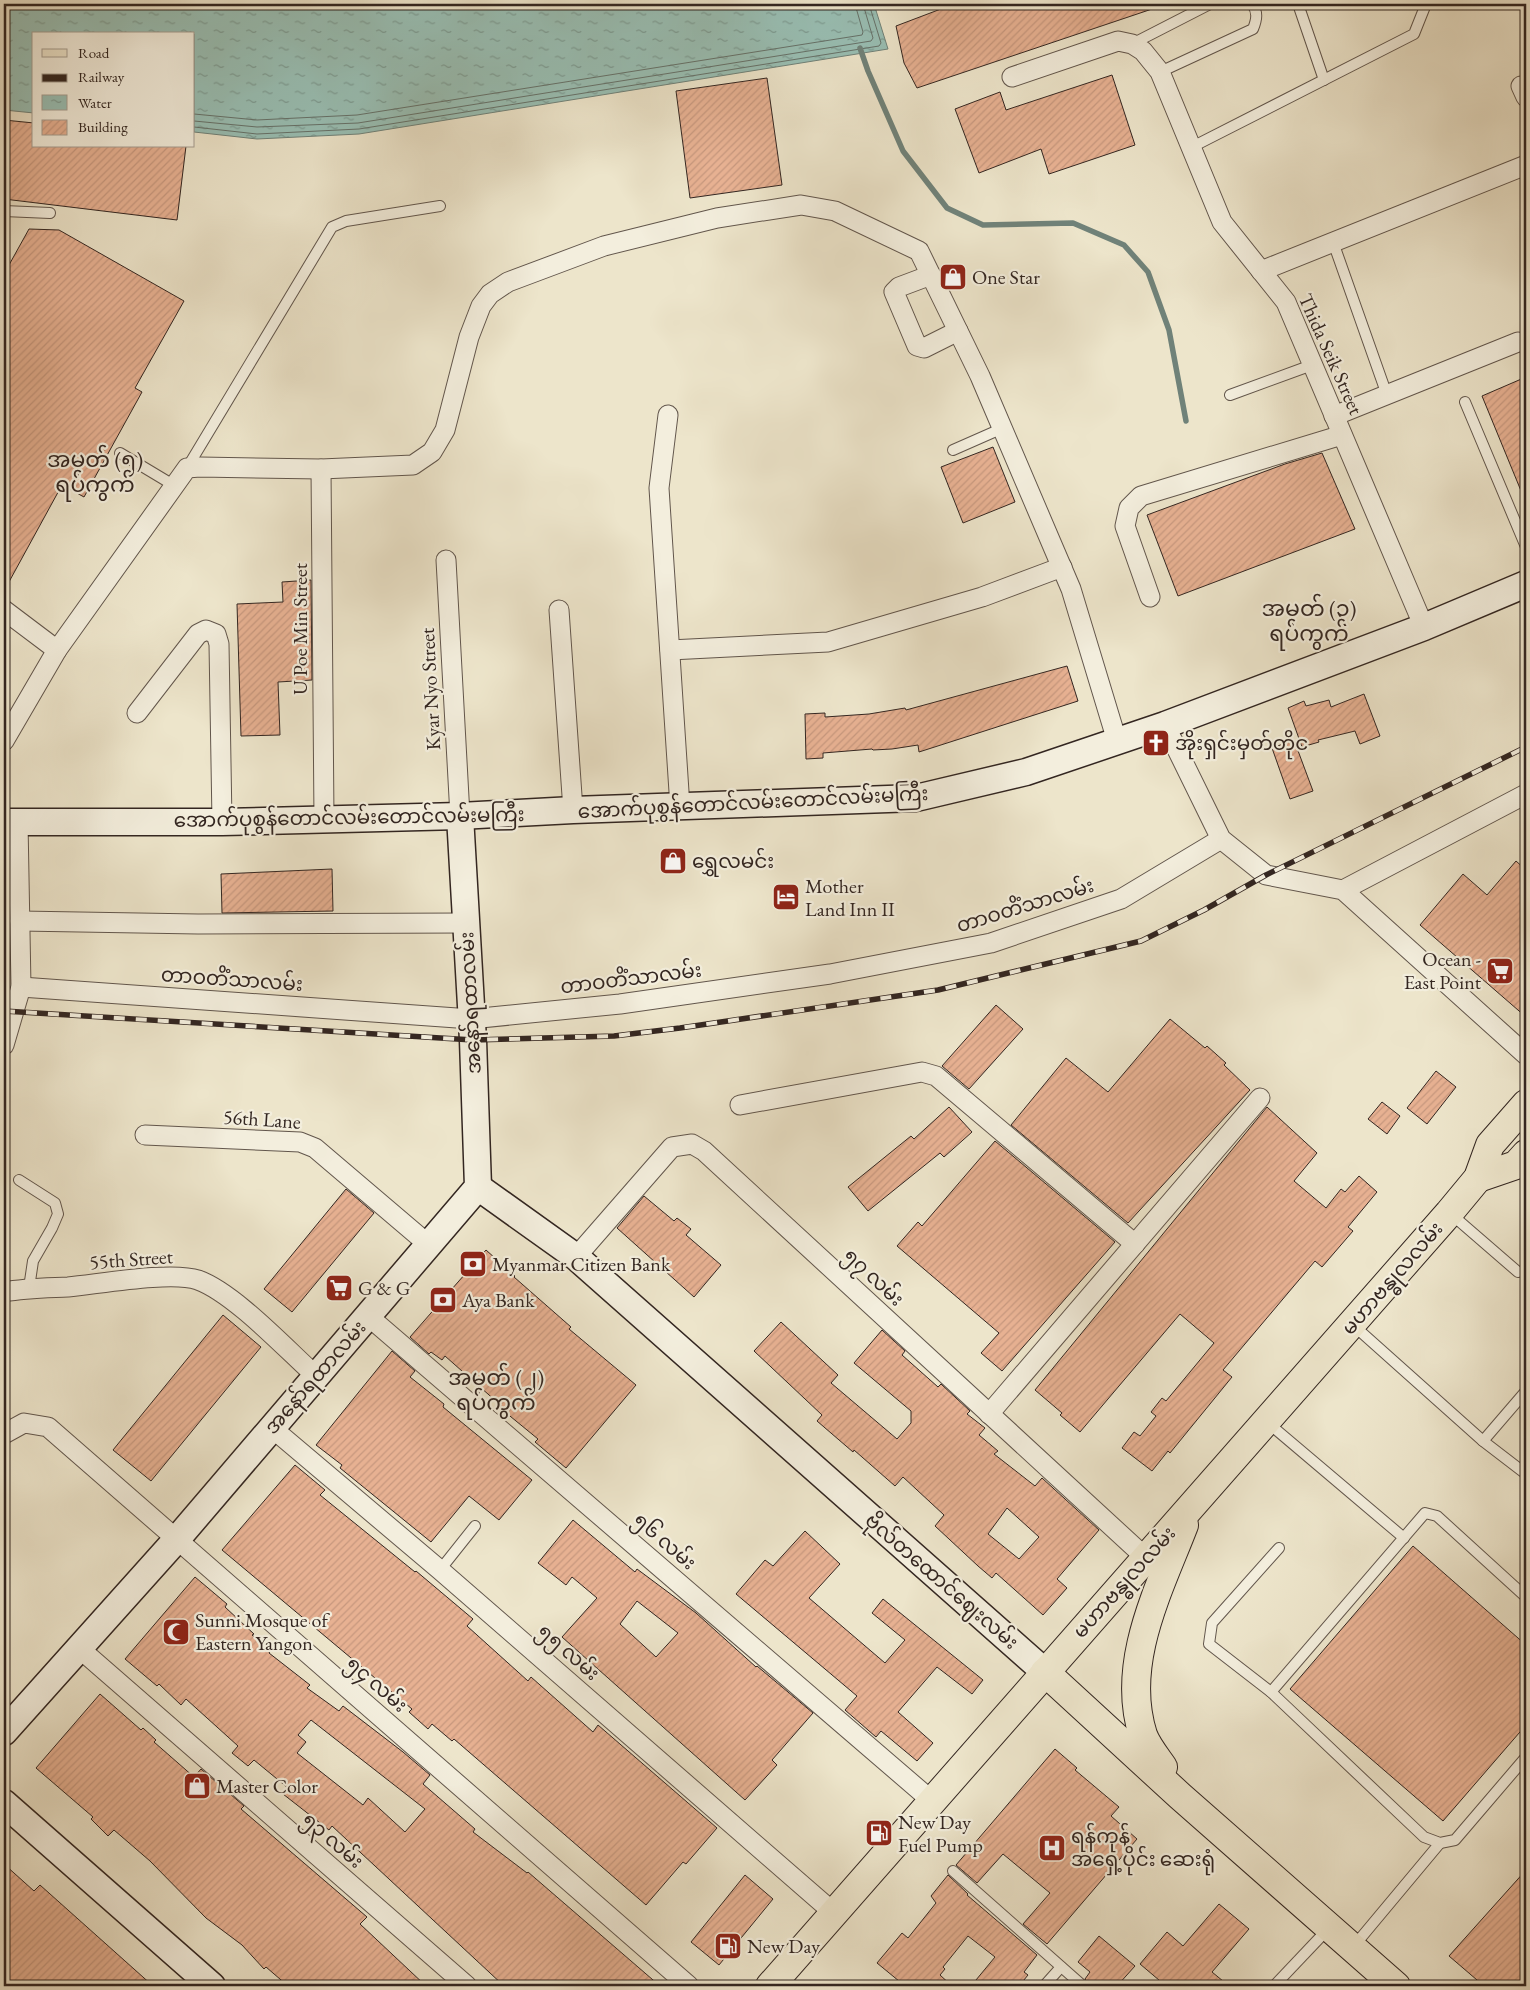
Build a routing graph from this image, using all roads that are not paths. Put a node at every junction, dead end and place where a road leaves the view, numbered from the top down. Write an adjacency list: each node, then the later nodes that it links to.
1 (1210, 4): 5 (lane)
2 (1252, 4): 6 (lane)
3 (1298, 4): 8 (lane)
4 (1426, 4): 8 (lane)
5 (1132, 44): 6 (street, Thida Seik Street); 7 (street)
6 (1160, 72): 9 (street, Thida Seik Street)
7 (1012, 77)
8 (1324, 80): 9 (lane)
9 (1192, 147): 15 (street, Thida Seik Street)
10 (1526, 165): 14 (street)
11 (440, 206): 29 (lane)
12 (4, 211): 13 (lane)
13 (50, 213)
14 (1333, 242): 15 (street); 21 (lane)
15 (1261, 271): 19 (street, Thida Seik Street)
16 (931, 276): 17 (street); 17 (street); 30 (street)
17 (958, 331): 25 (street)
18 (1518, 342): 21 (street)
19 (1312, 365): 20 (lane); 24 (street, Thida Seik Street)
20 (1230, 395)
21 (1387, 395): 24 (street)
22 (1465, 402): 32 (lane)
23 (668, 415): 41 (street)
24 (1334, 416): 26 (street, Thida Seik Street)
25 (1003, 428): 27 (lane); 34 (street)
26 (1342, 435): 36 (street); 39 (street, Thida Seik Street)
27 (953, 450)
28 (120, 453): 31 (lane)
29 (187, 468): 30 (street); 31 (street)
30 (321, 469): 50 (street, U Poe Min Street)
31 (175, 486): 40 (street)
32 (1526, 547)
33 (446, 560): 49 (street, Kyar Nyo Street)
34 (1062, 567): 41 (street); 45 (street)
35 (1526, 584): 39 (main road, အောက်ပုစွန်တောင်လမ်းတောင်လမ်းမကြီး)
36 (1150, 596)
37 (4, 610): 40 (street)
38 (558, 610): 48 (street)
39 (1424, 627): 43 (main road, အောက်ပုစွန်တောင်လမ်းတောင်လမ်းမကြီး)
40 (57, 650): 44 (street)
41 (670, 650): 47 (street)
42 (137, 713): 52 (street)
43 (1165, 725): 45 (main road, အောက်ပုစွန်တောင်လမ်းတောင်လမ်းမကြီး); 53 (street)
44 (4, 741)
45 (1118, 741): 47 (main road, အောက်ပုစွန်တောင်လမ်းတောင်လမ်းမကြီး)
46 (1526, 794): 54 (street)
47 (680, 807): 48 (main road, အောက်ပုစွန်တောင်လမ်းတောင်လမ်းမကြီး)
48 (573, 810): 49 (main road, အောက်ပုစွန်တောင်လမ်းတောင်လမ်းမကြီး)
49 (460, 816): 50 (main road, အောက်ပုစွန်တောင်လမ်းတောင်လမ်းမကြီး); 56 (main road, အနော်ရထာလမ်း)
50 (324, 818): 52 (main road, အောက်ပုစွန်တောင်လမ်းတောင်လမ်းမကြီး)
51 (11, 822): 52 (main road, အောက်ပုစွန်တောင်လမ်းတောင်လမ်းမကြီး); 55 (street)
52 (222, 822)
53 (1221, 839): 54 (street); 58 (street, တာဝတိံသာလမ်း)
54 (1343, 890): 60 (street)
55 (20, 921): 56 (street); 57 (street)
56 (466, 923): 58 (main road, အနော်ရထာလမ်း)
57 (21, 987): 58 (street, တာဝတိံသာလမ်း); 59 (street)
58 (472, 1019): 68 (main road, အနော်ရထာလမ်း)
59 (5, 1037)
60 (1526, 1055)
61 (1260, 1098): 70 (street)
62 (1526, 1104): 66 (main road, မဟာဗန္ဓုလလမ်း)
63 (740, 1105): 70 (street)
64 (145, 1134): 71 (street, 56th Lane)
65 (1526, 1154): 66 (main road)
66 (1478, 1178): 69 (main road, မဟာဗန္ဓုလလမ်း)
67 (19, 1180): 74 (lane)
68 (478, 1187): 71 (main road, အနော်ရထာလမ်း); 72 (main road, ဗိုလ်တထောင်ဈေးလမ်း)
69 (1449, 1213): 73 (lane); 77 (main road, မဟာဗန္ဓုလလမ်း)
70 (1135, 1244): 80 (street)
71 (429, 1245): 76 (main road, အနော်ရထာလမ်း)
72 (576, 1257): 80 (street, ၅၇ လမ်း); 95 (main road, ဗိုလ်တထောင်ဈေးလမ်း)
73 (1518, 1272)
74 (29, 1288): 75 (street, 55th Street); 78 (street, 55th Street)
75 (4, 1292)
76 (368, 1316): 78 (main road, အနော်ရထာလမ်း); 100 (street, ၅၆ လမ်း)
77 (1351, 1323): 81 (main road, မဟာဗန္ဓုလလမ်း); 84 (lane)
78 (316, 1376): 82 (main road, အနော်ရထာလမ်း)
79 (1526, 1391): 84 (lane)
80 (989, 1414): 91 (street, ၅၇ လမ်း)
81 (1266, 1421): 86 (main road, မဟာဗန္ဓုလလမ်း); 88 (lane)
82 (272, 1428): 89 (main road, အနော်ရထာလမ်း); 92 (street, ၅၅ လမ်း)
83 (4, 1434): 89 (street, ၅၄ လမ်း)
84 (1483, 1441): 85 (lane)
85 (1526, 1474)
86 (1190, 1509): 91 (main road, မဟာဗန္ဓုလလမ်း); 99 (main road)
87 (475, 1526): 92 (lane)
88 (1404, 1538): 93 (lane); 96 (lane)
89 (177, 1539): 94 (main road, အနော်ရထာလမ်း); 110 (street, ၅၄ လမ်း)
90 (1279, 1548): 96 (lane)
91 (1146, 1558): 95 (main road, မဟာဗန္ဓုလလမ်း)
92 (440, 1570): 104 (street, ၅၅ လမ်း)
93 (1526, 1597)
94 (79, 1648): 97 (main road, အနော်ရထာလမ်း); 109 (street, ၅၃ လမ်း)
95 (1045, 1672): 99 (main road, ဗိုလ်တထောင်ဈေးလမ်း); 100 (main road, မဟာဗန္ဓုလလမ်း)
96 (1272, 1692): 102 (lane)
97 (4, 1732)
98 (1526, 1757): 102 (lane)
99 (1180, 1796): 105 (main road, ဗိုလ်တထောင်ဈေးလမ်း)
100 (932, 1801): 104 (main road, မဟာဗန္ဓုလလမ်း)
101 (4, 1803): 108 (main road)
102 (1440, 1843): 106 (lane)
103 (953, 1871): 107 (lane)
104 (834, 1913): 111 (main road, မဟာဗန္ဓုလလမ်း)
105 (1329, 1928): 106 (main road, ဗိုလ်တထောင်ဈေးလမ်း); 114 (lane)
106 (1352, 1948): 115 (main road, ဗိုလ်တထောင်ဈေးလမ်း)
107 (1061, 1967): 112 (lane); 113 (lane)
108 (212, 1986)
109 (467, 1986)
110 (689, 1986)
111 (770, 1986)
112 (1044, 1986)
113 (1083, 1986)
114 (1274, 1986)
115 (1396, 1986)

